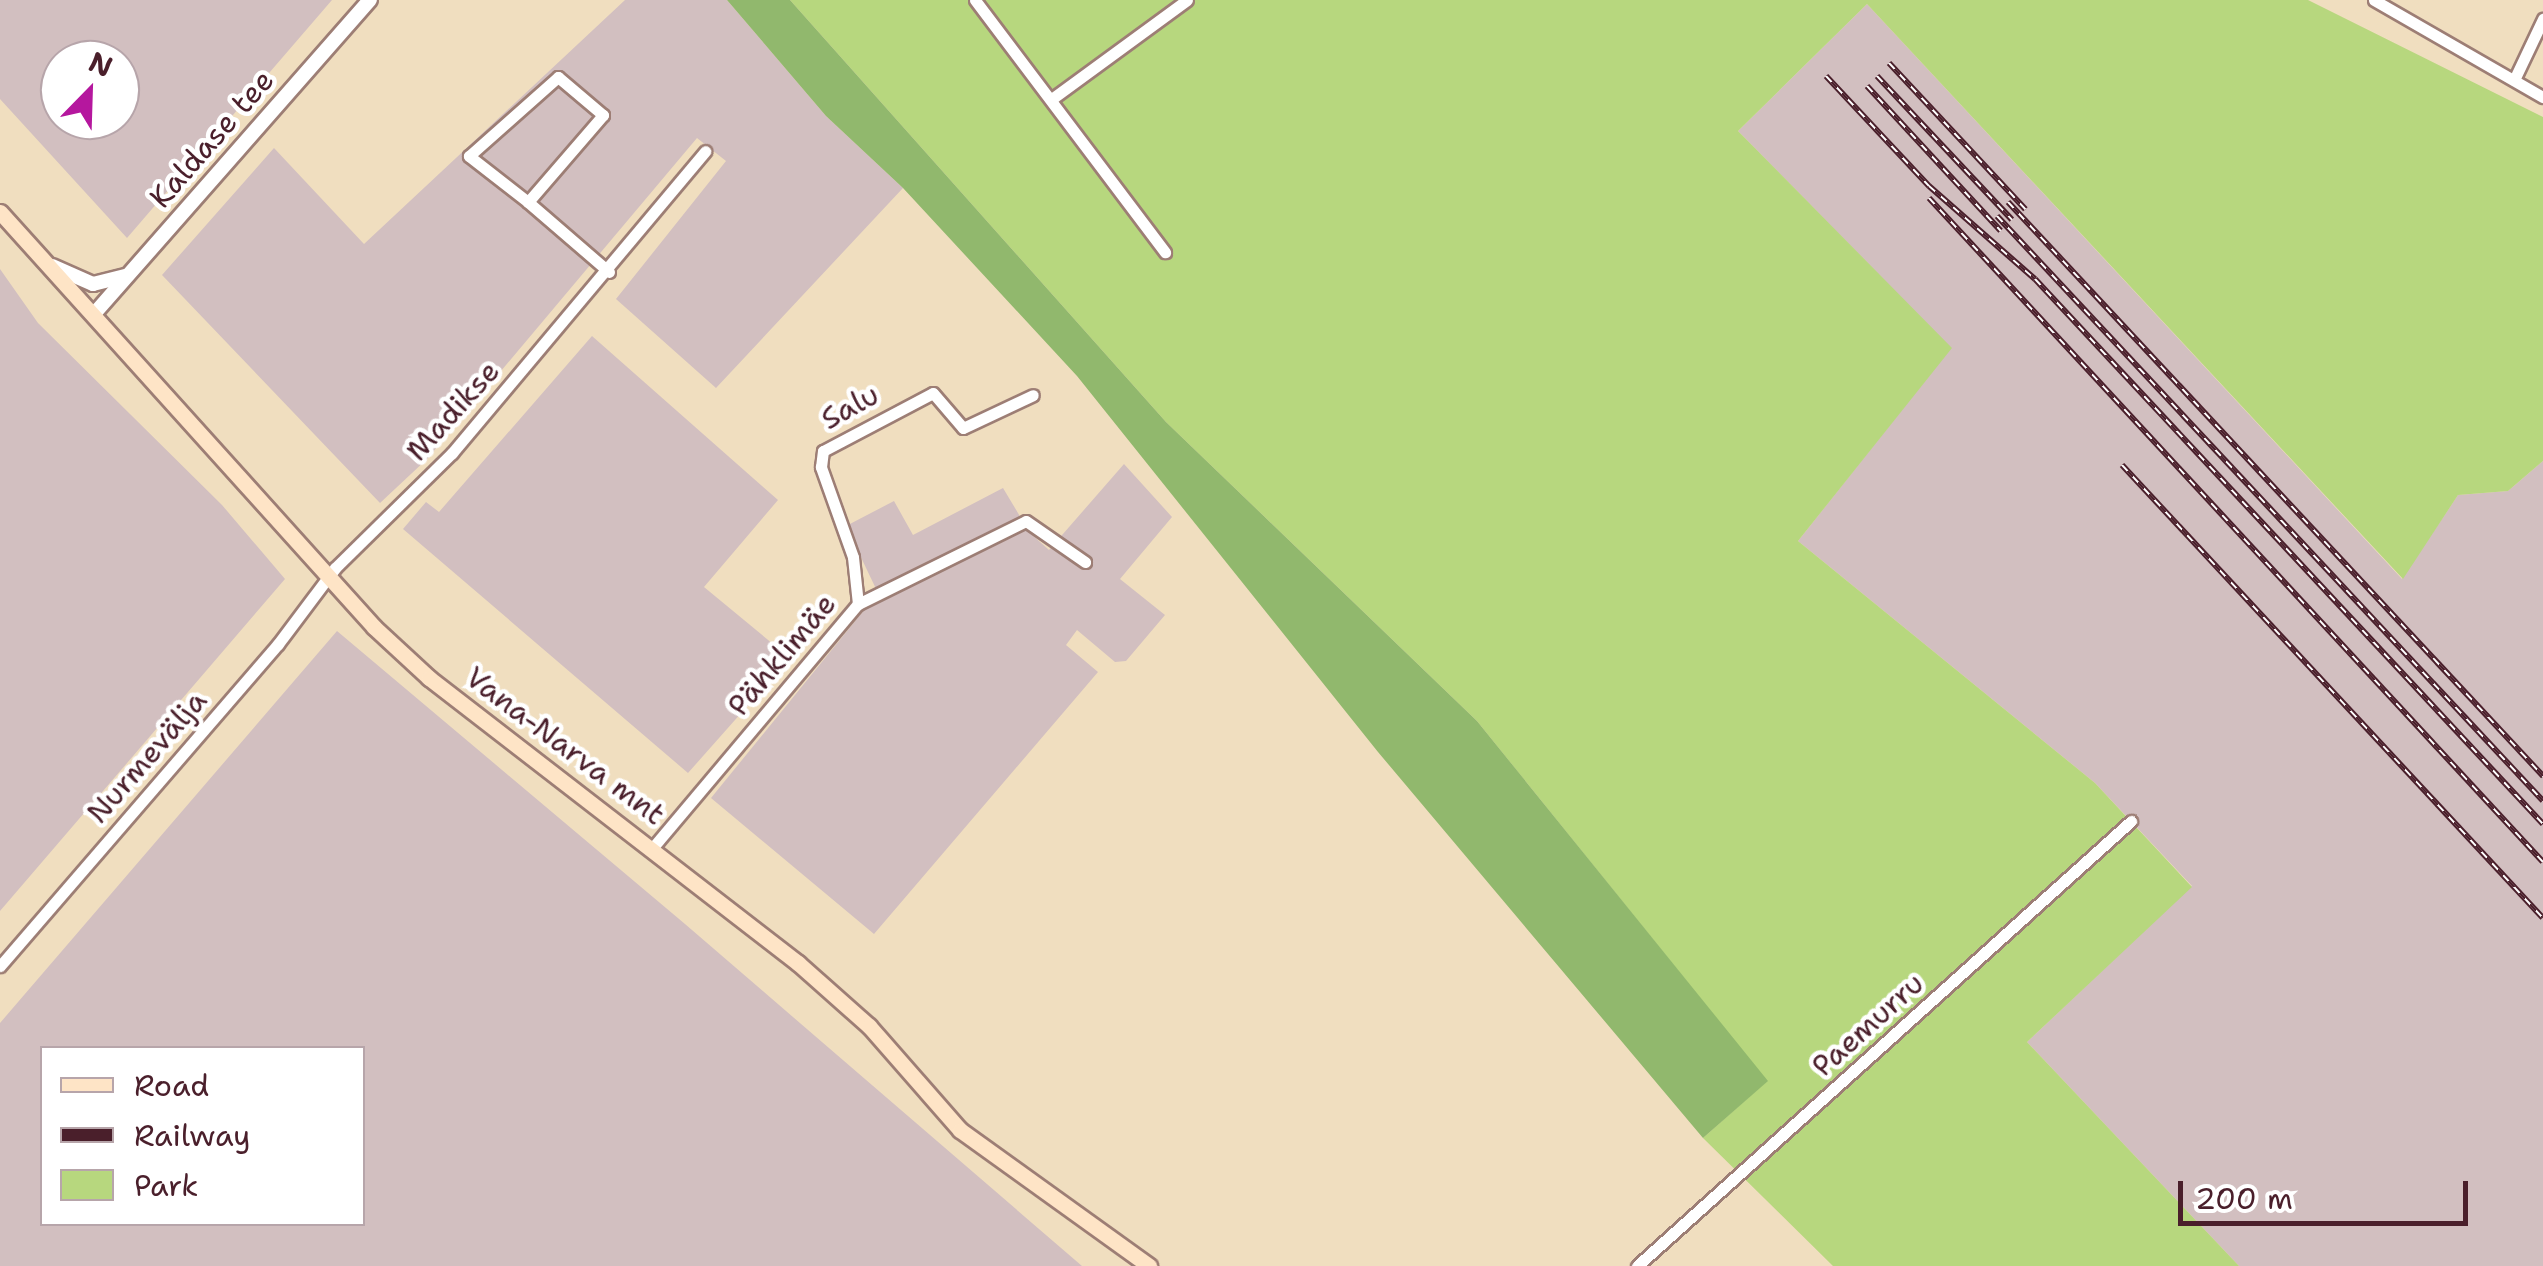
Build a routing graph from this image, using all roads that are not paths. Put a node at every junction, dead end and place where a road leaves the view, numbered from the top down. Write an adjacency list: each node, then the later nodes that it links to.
1 (370, 0): 15 (street, Kaldase tee)
2 (975, 0): 8 (street)
3 (1187, 0): 8 (street)
4 (2374, 0): 6 (street)
5 (2543, 18): 6 (street)
6 (2514, 80): 7 (street)
7 (2543, 97)
8 (1054, 98): 12 (street)
9 (706, 151): 14 (street, Madikse)
10 (528, 202): 10 (street); 14 (street)
11 (0, 212): 13 (main road, Vana-Narva mnt)
12 (1165, 252)
13 (48, 264): 15 (street); 16 (main road, Vana-Narva mnt)
14 (609, 272): 19 (street, Madikse)
15 (131, 274): 16 (street, Kaldase tee)
16 (94, 314): 19 (main road, Vana-Narva mnt)
17 (1033, 395): 20 (street, Salu)
18 (1085, 562): 20 (street, Pähklimäe)
19 (328, 577): 22 (main road, Vana-Narva mnt); 23 (street, Nurmevälja)
20 (858, 604): 22 (street, Pähklimäe)
21 (2131, 821): 25 (street, Paemurru)
22 (654, 846): 24 (main road, Vana-Narva mnt)
23 (0, 966)
24 (1150, 1266)
25 (1637, 1266)

